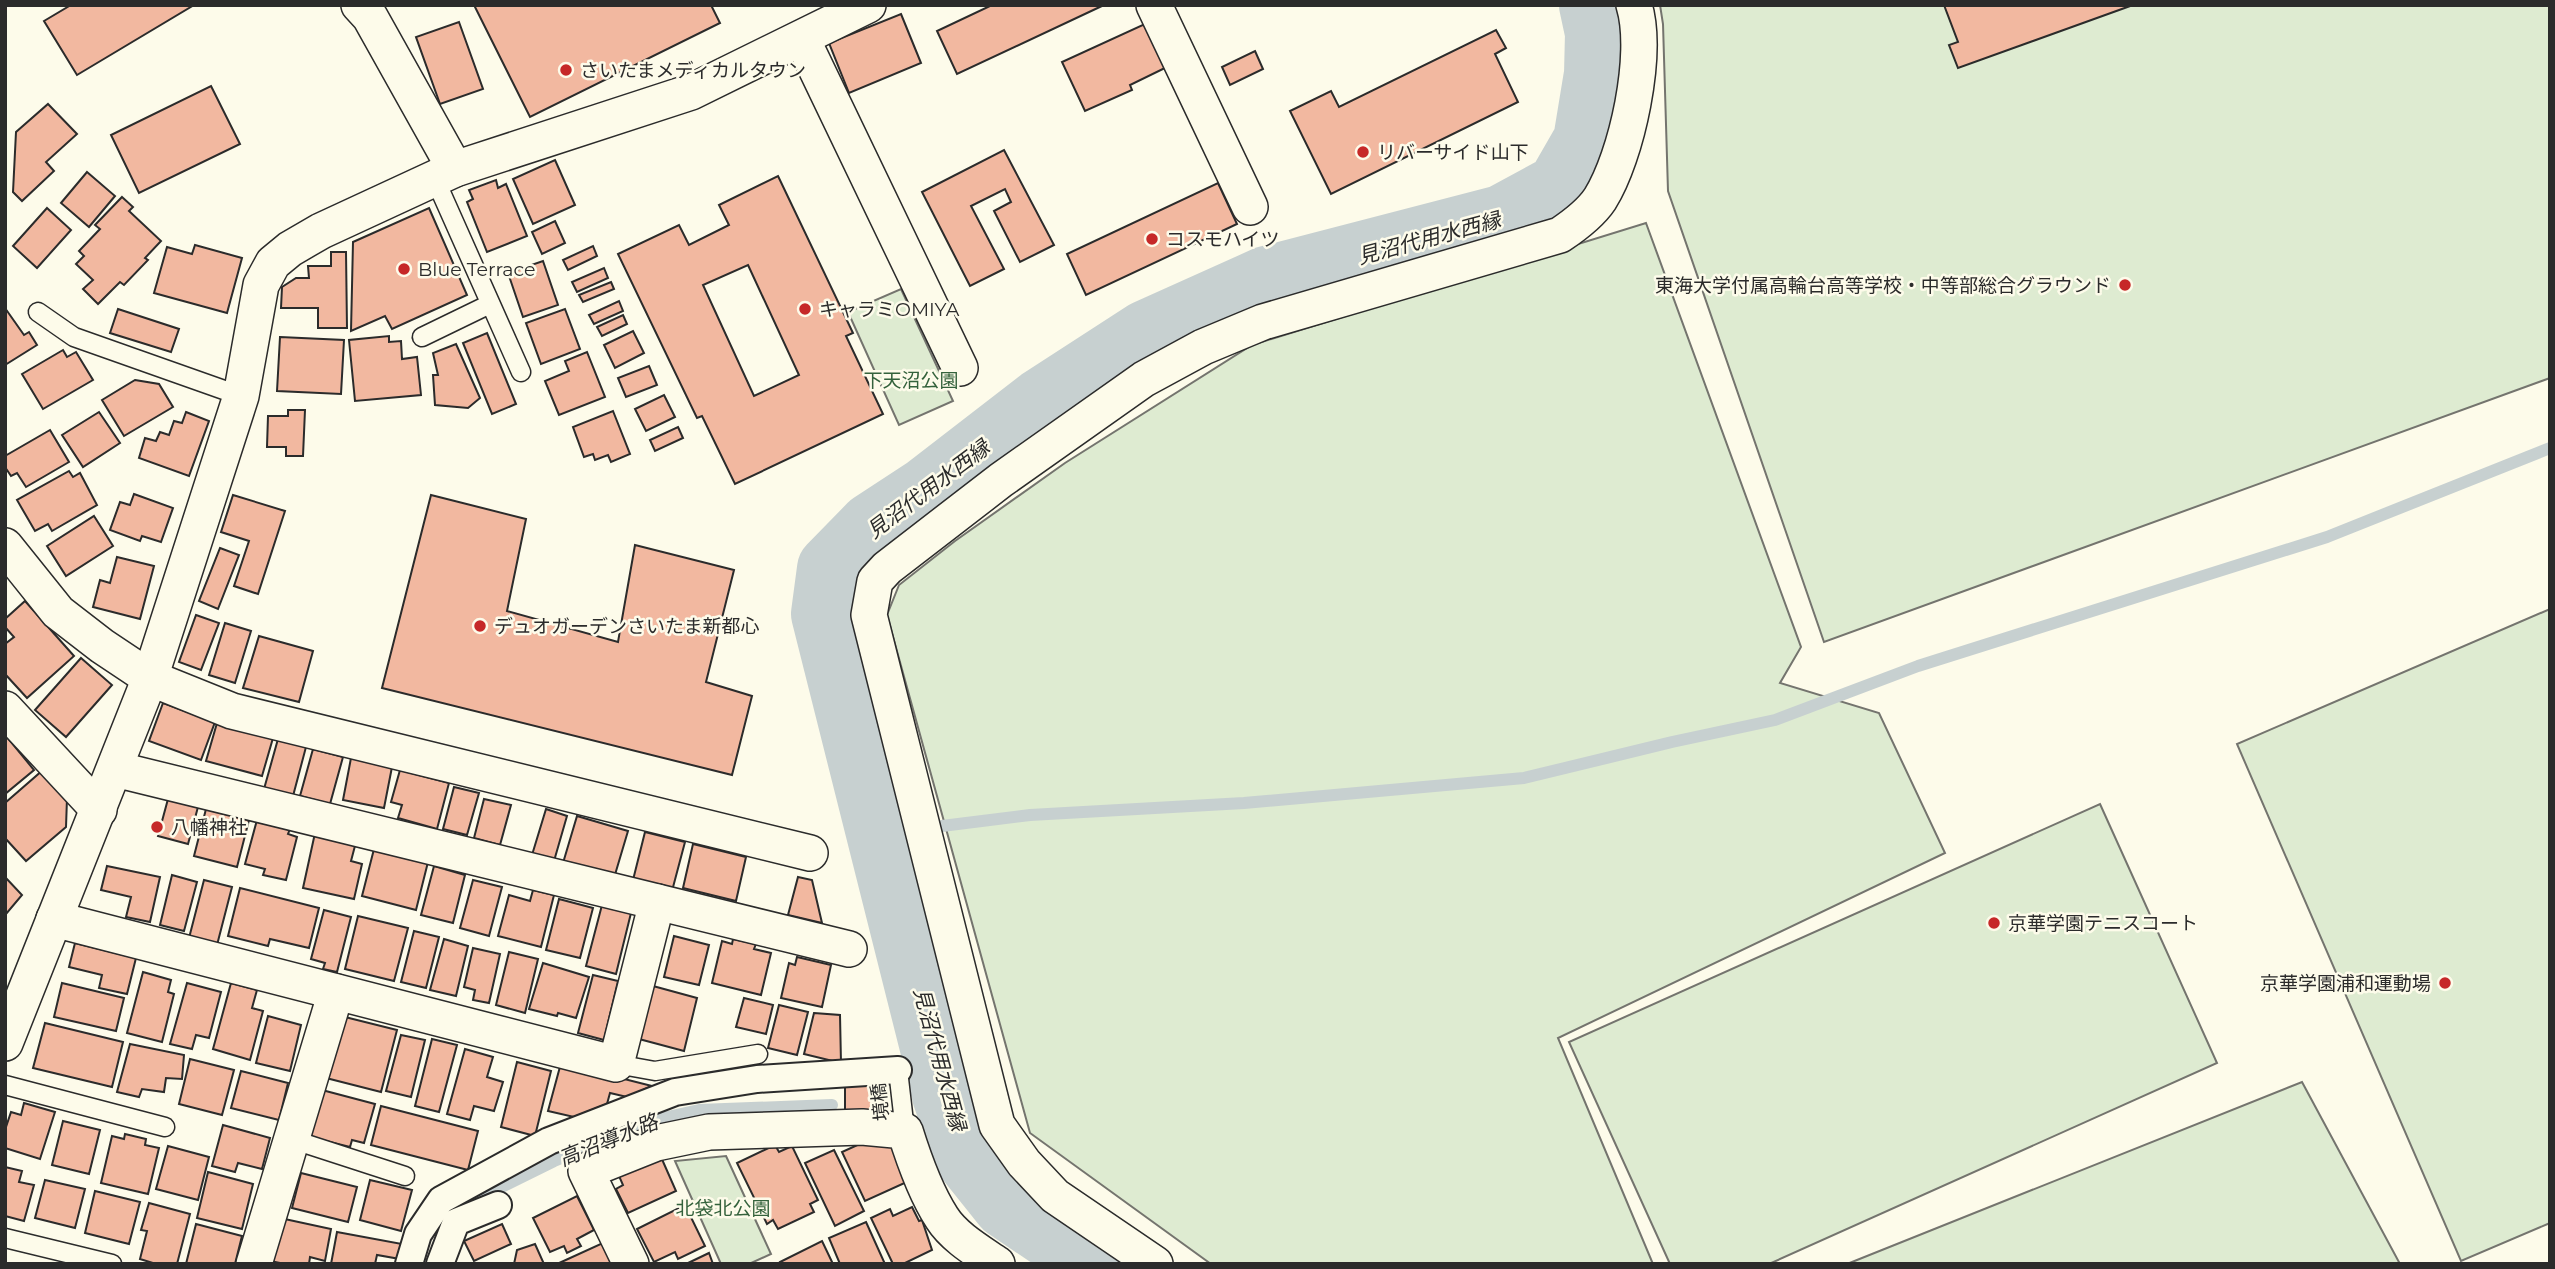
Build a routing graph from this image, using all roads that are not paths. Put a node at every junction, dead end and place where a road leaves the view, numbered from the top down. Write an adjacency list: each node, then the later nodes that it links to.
1 (359, 5): 6 (street)
2 (1154, 5): 7 (street)
3 (1634, 5): 41 (street)
4 (853, 9): 5 (street)
5 (802, 39): 6 (street); 11 (street)
6 (445, 174): 8 (lane); 13 (street)
7 (1250, 207)
8 (491, 304): 10 (lane); 12 (lane)
9 (38, 312): 13 (lane)
10 (422, 337)
11 (960, 368)
12 (521, 372)
13 (241, 396): 15 (street)
14 (5, 546): 15 (street)
15 (150, 678): 17 (street); 19 (street)
16 (5, 709): 18 (street)
17 (115, 769): 18 (street); 20 (street)
18 (99, 810): 21 (street)
19 (810, 853)
20 (657, 902): 22 (street); 26 (street)
21 (54, 919): 23 (street); 24 (street)
22 (849, 949)
23 (336, 992): 26 (street); 31 (street)
24 (6, 1037)
25 (758, 1054): 26 (lane)
26 (616, 1064)
27 (898, 1070): 30 (lane, 境橋); 37 (street)
28 (5, 1085): 29 (lane)
29 (165, 1126)
30 (905, 1131): 39 (street); 40 (street)
31 (291, 1139): 32 (lane); 36 (street)
32 (405, 1176)
33 (498, 1206): 38 (street)
34 (5, 1238): 35 (lane)
35 (112, 1264)
36 (254, 1264)
37 (409, 1264)
38 (440, 1264)
39 (631, 1264)
40 (997, 1264)
41 (1155, 1264)

